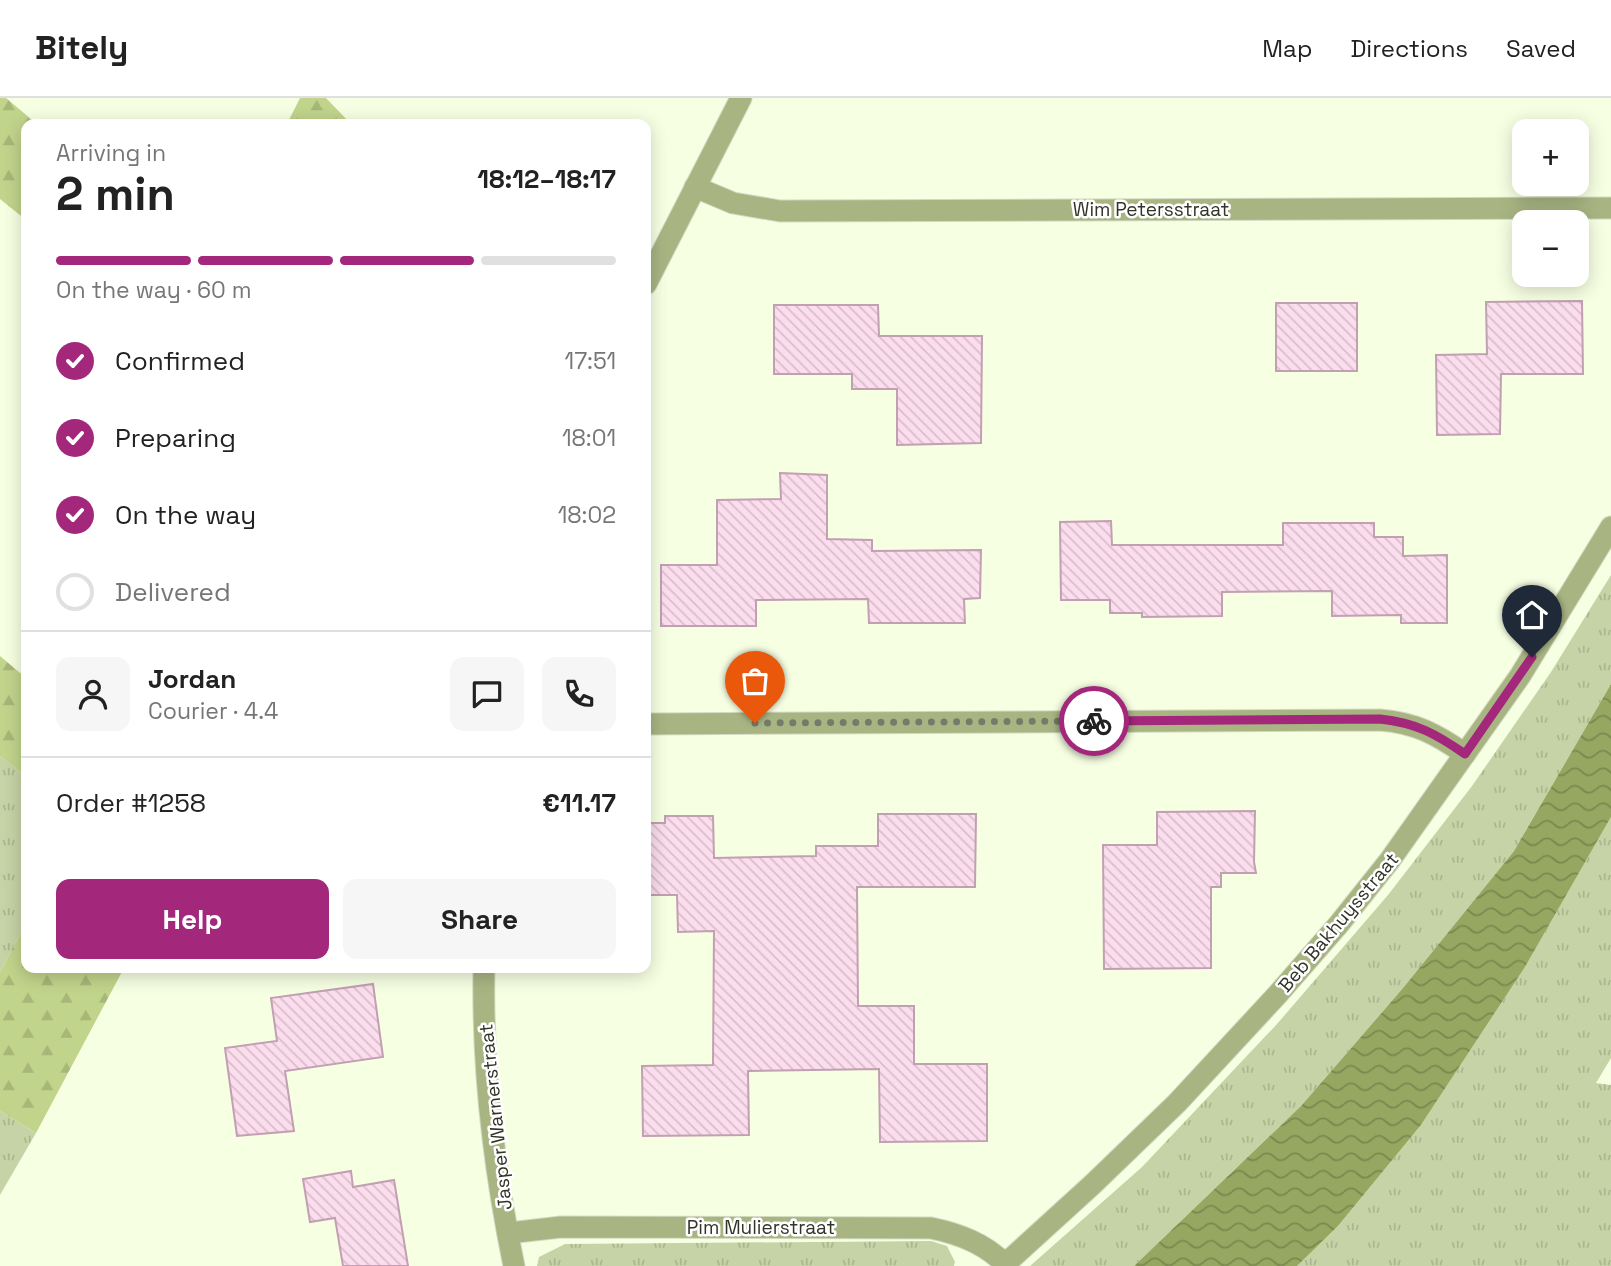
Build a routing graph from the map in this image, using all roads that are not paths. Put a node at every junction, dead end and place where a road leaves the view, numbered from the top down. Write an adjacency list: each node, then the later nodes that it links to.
1 (741, 98): 2 (street)
2 (695, 187): 3 (street, Wim Petersstraat); 4 (street)
3 (1611, 208)
4 (651, 275)
5 (1611, 527): 7 (street, Beb Bakhuysstraat)
6 (651, 724): 7 (street)
7 (1465, 754): 10 (street, Beb Bakhuysstraat)
8 (484, 973): 9 (street, Jasper Warnerstraat)
9 (508, 1233): 10 (street, Pim Mulierstraat); 11 (street, Jasper Warnerstraat)
10 (1004, 1265)
11 (514, 1266)

